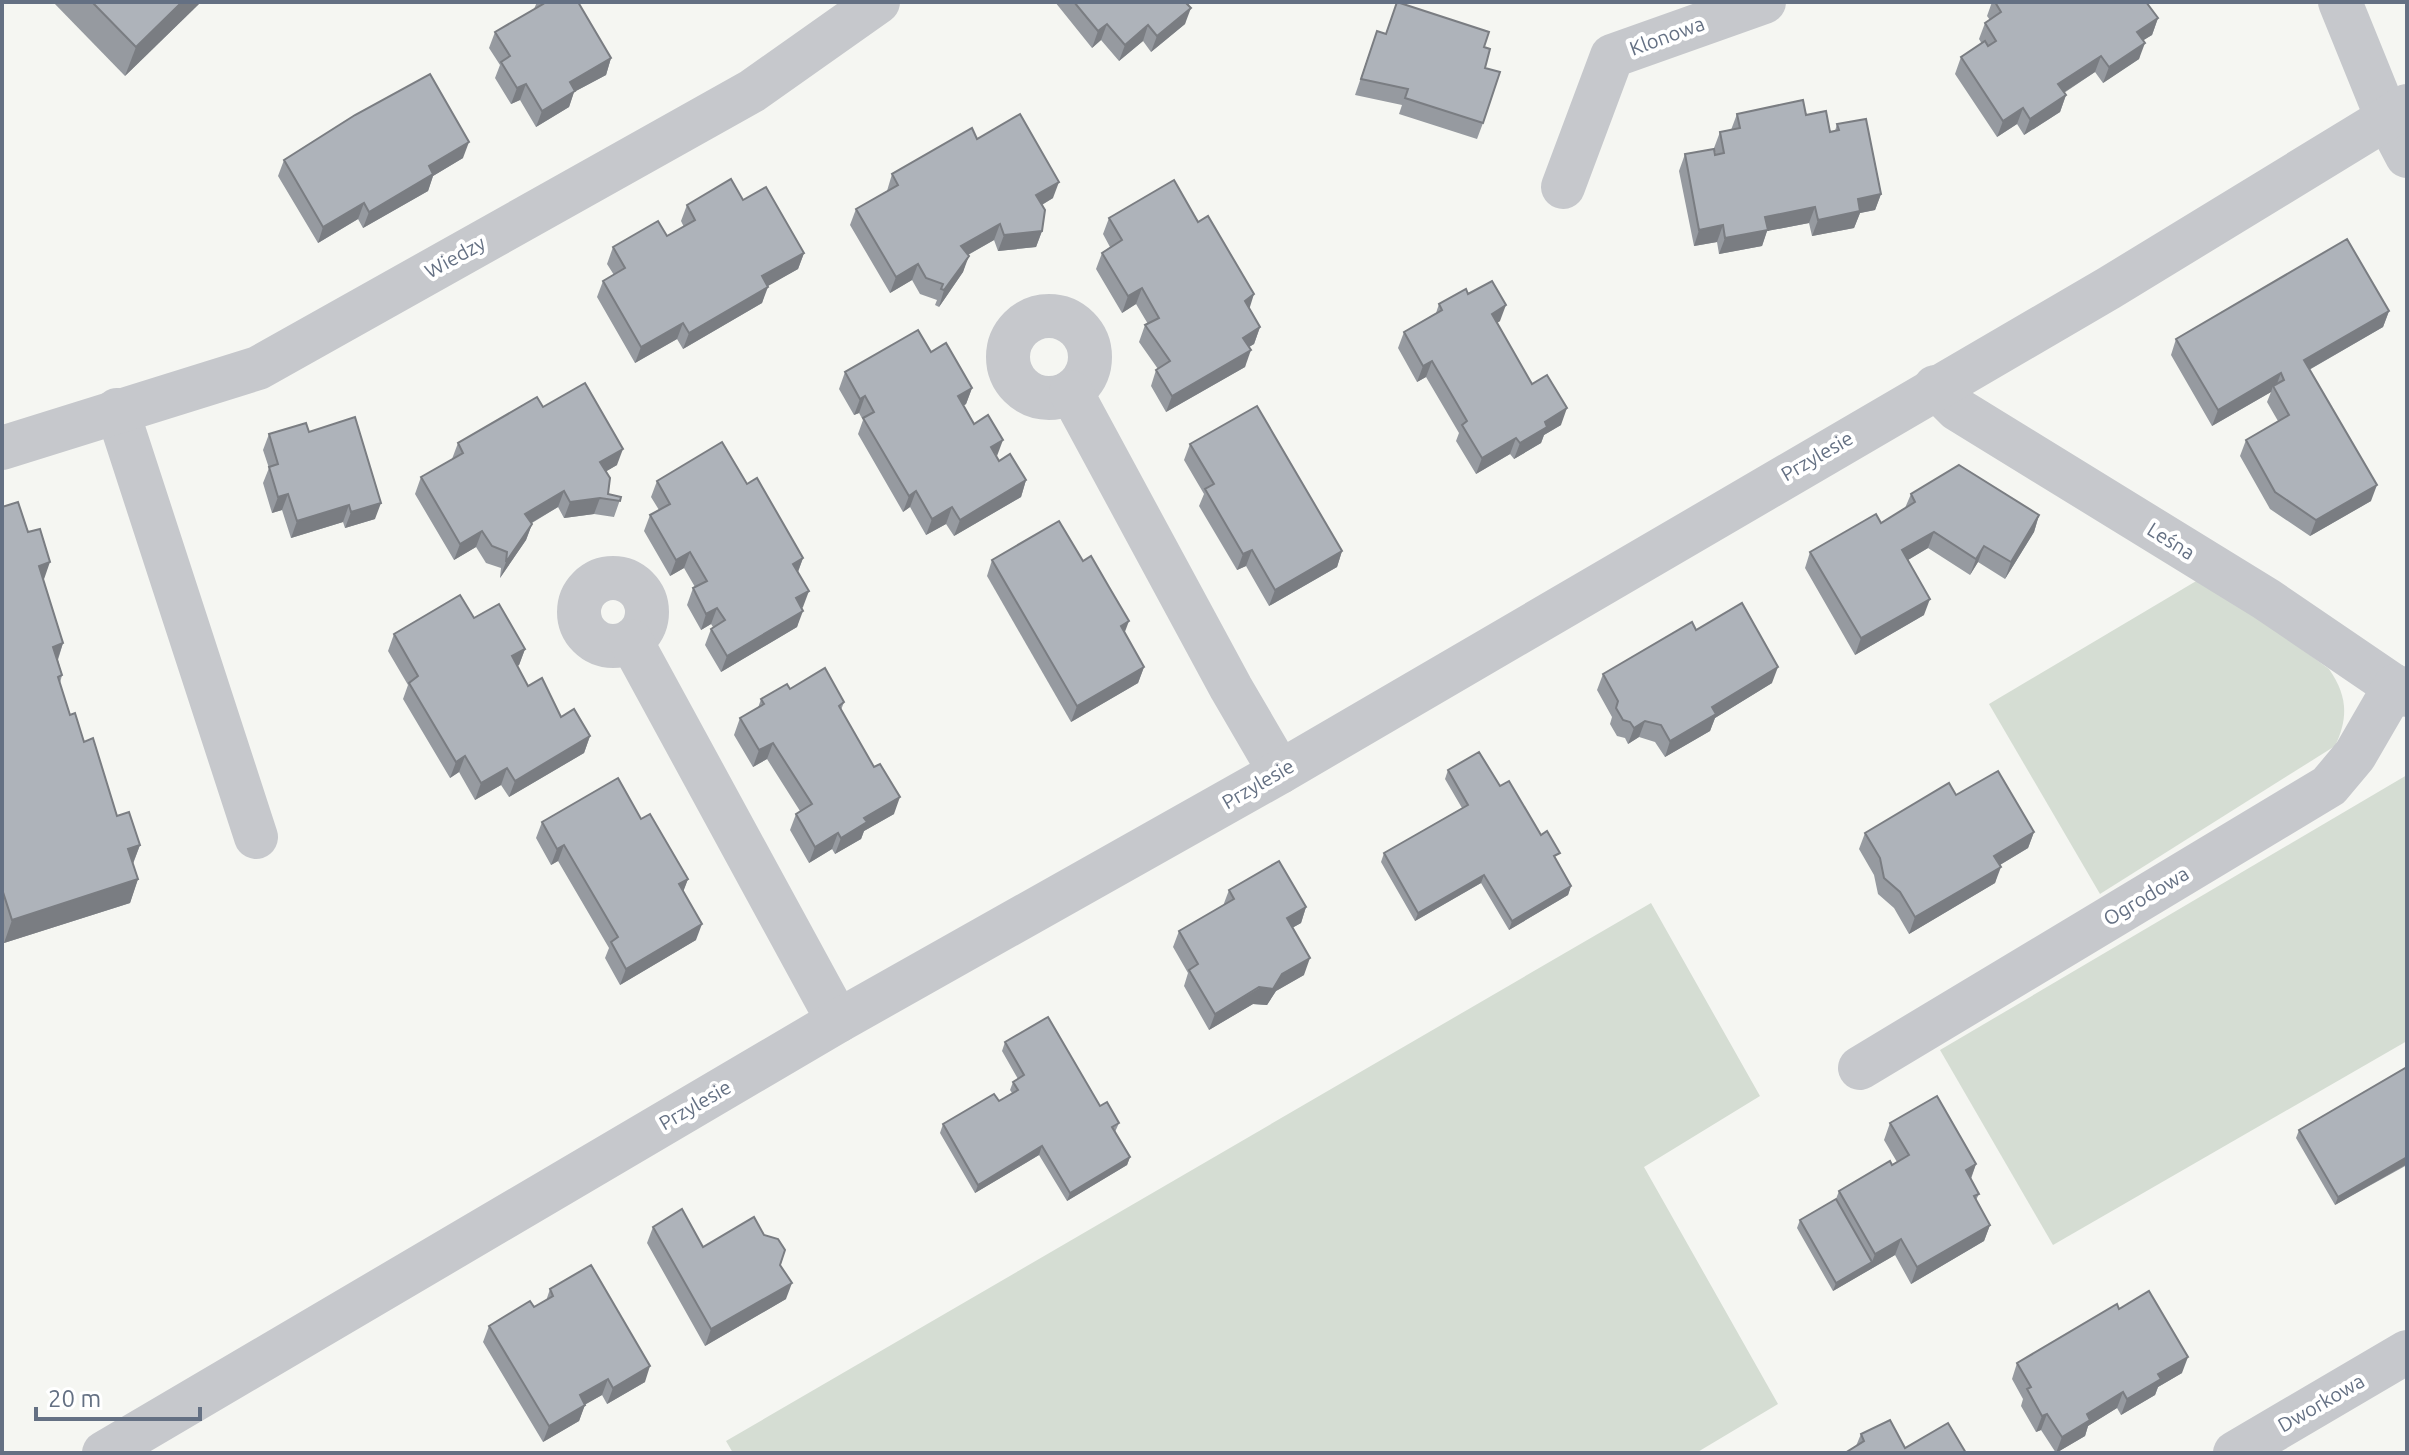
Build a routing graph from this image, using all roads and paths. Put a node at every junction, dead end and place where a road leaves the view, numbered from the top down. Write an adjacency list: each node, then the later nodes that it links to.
1 (878, 2): 9 (street, Wiedzy)
2 (1764, 2): 6 (street, Klonowa)
3 (2340, 2): 4 (street)
4 (2397, 112): 5 (street); 7 (street, Przylesie)
5 (2407, 156)
6 (1563, 187)
7 (1935, 387): 12 (street, Leśna); 13 (street, Przylesie)
8 (1071, 392): 13 (street)
9 (117, 410): 10 (street, Wiedzy); 14 (street)
10 (2, 448)
11 (631, 641): 15 (street)
12 (2401, 691): 16 (street, Ogrodowa)
13 (1280, 772): 15 (street, Przylesie)
14 (256, 837)
15 (838, 1021): 18 (street, Przylesie)
16 (1860, 1068)
17 (2407, 1352): 19 (street, Dworkowa)
18 (104, 1453)
19 (2235, 1453)

